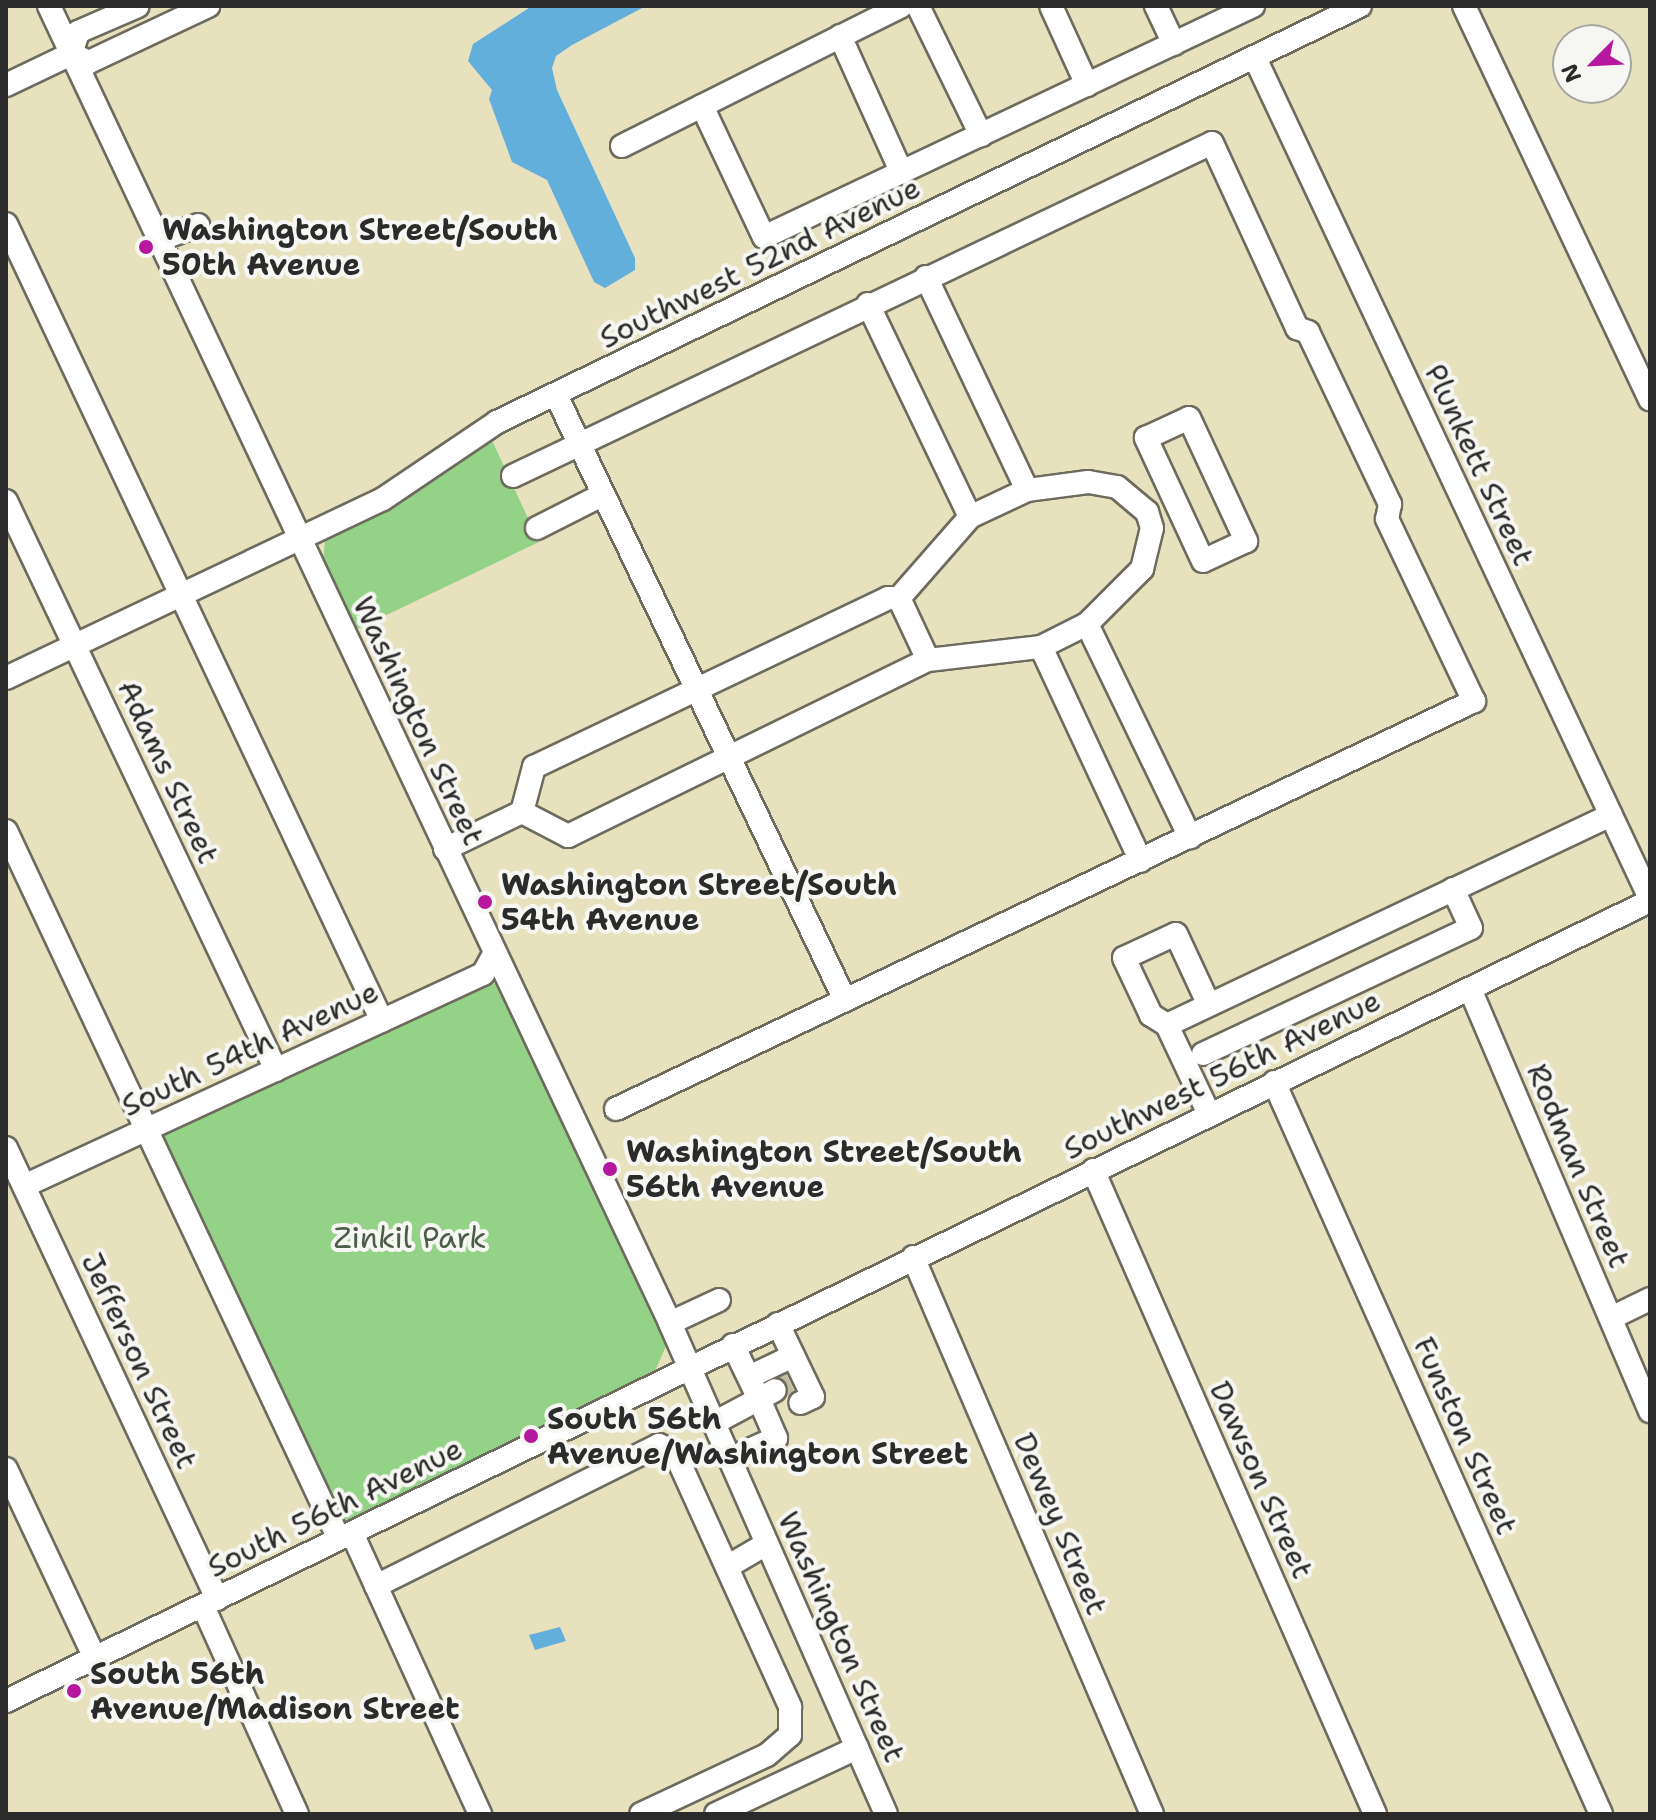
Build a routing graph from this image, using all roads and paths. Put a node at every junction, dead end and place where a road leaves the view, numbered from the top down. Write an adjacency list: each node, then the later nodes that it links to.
1 (49, 6): 13 (street, Washington Street)
2 (138, 6): 13 (street)
3 (208, 6): 13 (street)
4 (901, 6): 11 (street)
5 (918, 6): 18 (street)
6 (1051, 6): 16 (street)
7 (1156, 6): 12 (street)
8 (1360, 6): 14 (street, Southwest 52nd Avenue)
9 (1464, 6): 27 (street)
10 (1250, 7): 12 (street)
11 (840, 36): 17 (street); 20 (street)
12 (1174, 44): 16 (street)
13 (71, 54): 15 (street); 23 (street, Washington Street)
14 (1255, 58): 26 (street, Southwest 52nd Avenue); 48 (street, Plunkett Street)
15 (6, 85)
16 (1087, 85): 18 (street)
17 (702, 106): 19 (street); 20 (street)
18 (981, 135): 20 (street)
19 (622, 146)
20 (902, 173)
21 (6, 224): 38 (street)
22 (198, 225): 23 (street)
23 (159, 240): 37 (street, Washington Street)
24 (926, 277): 25 (street); 30 (street); 50 (street)
25 (868, 304): 28 (street); 35 (street)
26 (556, 395): 28 (street); 37 (street, Southwest 52nd Avenue)
27 (1650, 399)
28 (578, 445): 29 (street); 31 (street)
29 (513, 476)
30 (1027, 490): 34 (street); 35 (street)
31 (602, 495): 36 (street); 45 (street)
32 (1174, 499): 32 (street); 34 (street)
33 (6, 501): 41 (street, Adams Street)
34 (1147, 512): 40 (street)
35 (970, 517): 39 (street)
36 (537, 528)
37 (301, 540): 38 (street, Southwest 52nd Avenue); 51 (street, Washington Street)
38 (181, 595): 41 (street, Southwest 52nd Avenue); 59 (street)
39 (899, 598): 43 (street); 45 (street)
40 (1087, 624): 42 (street); 50 (street)
41 (74, 645): 44 (street, Southwest 52nd Avenue); 62 (street, Adams Street)
42 (1041, 647): 43 (street); 52 (street)
43 (928, 660): 46 (street)
44 (6, 678)
45 (695, 690): 46 (street); 47 (street)
46 (728, 759): 47 (street); 57 (street)
47 (522, 812): 51 (street)
48 (1611, 815): 53 (street); 54 (street, Plunkett Street)
49 (6, 831): 66 (street)
50 (1190, 837): 52 (street)
51 (445, 849): 55 (street, Washington Street)
52 (1141, 861): 57 (street)
53 (1453, 889): 58 (street); 61 (street)
54 (1650, 899): 56 (street, Southwest 56th Avenue)
55 (493, 956): 59 (street, South 54th Avenue); 74 (street, Washington Street)
56 (1470, 989): 63 (street, Southwest 56th Avenue); 73 (street, Rodman Street)
57 (845, 1000): 64 (street)
58 (1209, 1005): 60 (street); 60 (street)
59 (382, 1021): 62 (street, South 54th Avenue)
60 (1167, 1025): 65 (street)
61 (1203, 1054)
62 (276, 1070): 66 (street, South 54th Avenue)
63 (1274, 1082): 65 (street, Southwest 56th Avenue); 99 (street, Funston Street)
64 (616, 1109)
65 (1209, 1114): 68 (street, Southwest 56th Avenue)
66 (146, 1131): 69 (street, South 54th Avenue); 84 (street)
67 (6, 1148): 69 (street, Jefferson Street)
68 (1093, 1170): 70 (street, Southwest 56th Avenue); 98 (street, Dawson Street)
69 (24, 1186): 88 (street, Jefferson Street)
70 (913, 1257): 75 (street, Southwest 56th Avenue); 97 (street, Dewey Street)
71 (1650, 1299): 73 (street)
72 (719, 1300): 74 (street)
73 (1611, 1318): 80 (street, Rodman Street)
74 (670, 1323): 77 (street, Washington Street)
75 (778, 1324): 76 (street, Southwest 56th Avenue); 79 (street)
76 (733, 1345): 77 (street, Southwest 56th Avenue); 78 (street)
77 (690, 1366): 81 (street, Washington Street); 84 (street, South 56th Avenue)
78 (749, 1377): 79 (street); 79 (street)
79 (784, 1392): 81 (street); 82 (street)
80 (1650, 1411)
81 (714, 1423): 82 (street, Washington Street)
82 (729, 1459): 85 (street, Washington Street)
83 (6, 1469): 89 (street)
84 (345, 1536): 87 (street); 88 (street, South 56th Avenue)
85 (766, 1544): 86 (street); 91 (street, Washington Street)
86 (727, 1567): 87 (street); 94 (street)
87 (376, 1586): 93 (street)
88 (210, 1603): 89 (street, South 56th Avenue); 92 (street, Jefferson Street)
89 (95, 1658): 90 (street, South 56th Avenue)
90 (6, 1701)
91 (857, 1748): 95 (street); 96 (street, Washington Street)
92 (297, 1814)
93 (480, 1814)
94 (641, 1814)
95 (716, 1814)
96 (886, 1814)
97 (1152, 1814)
98 (1375, 1814)
99 (1601, 1814)

